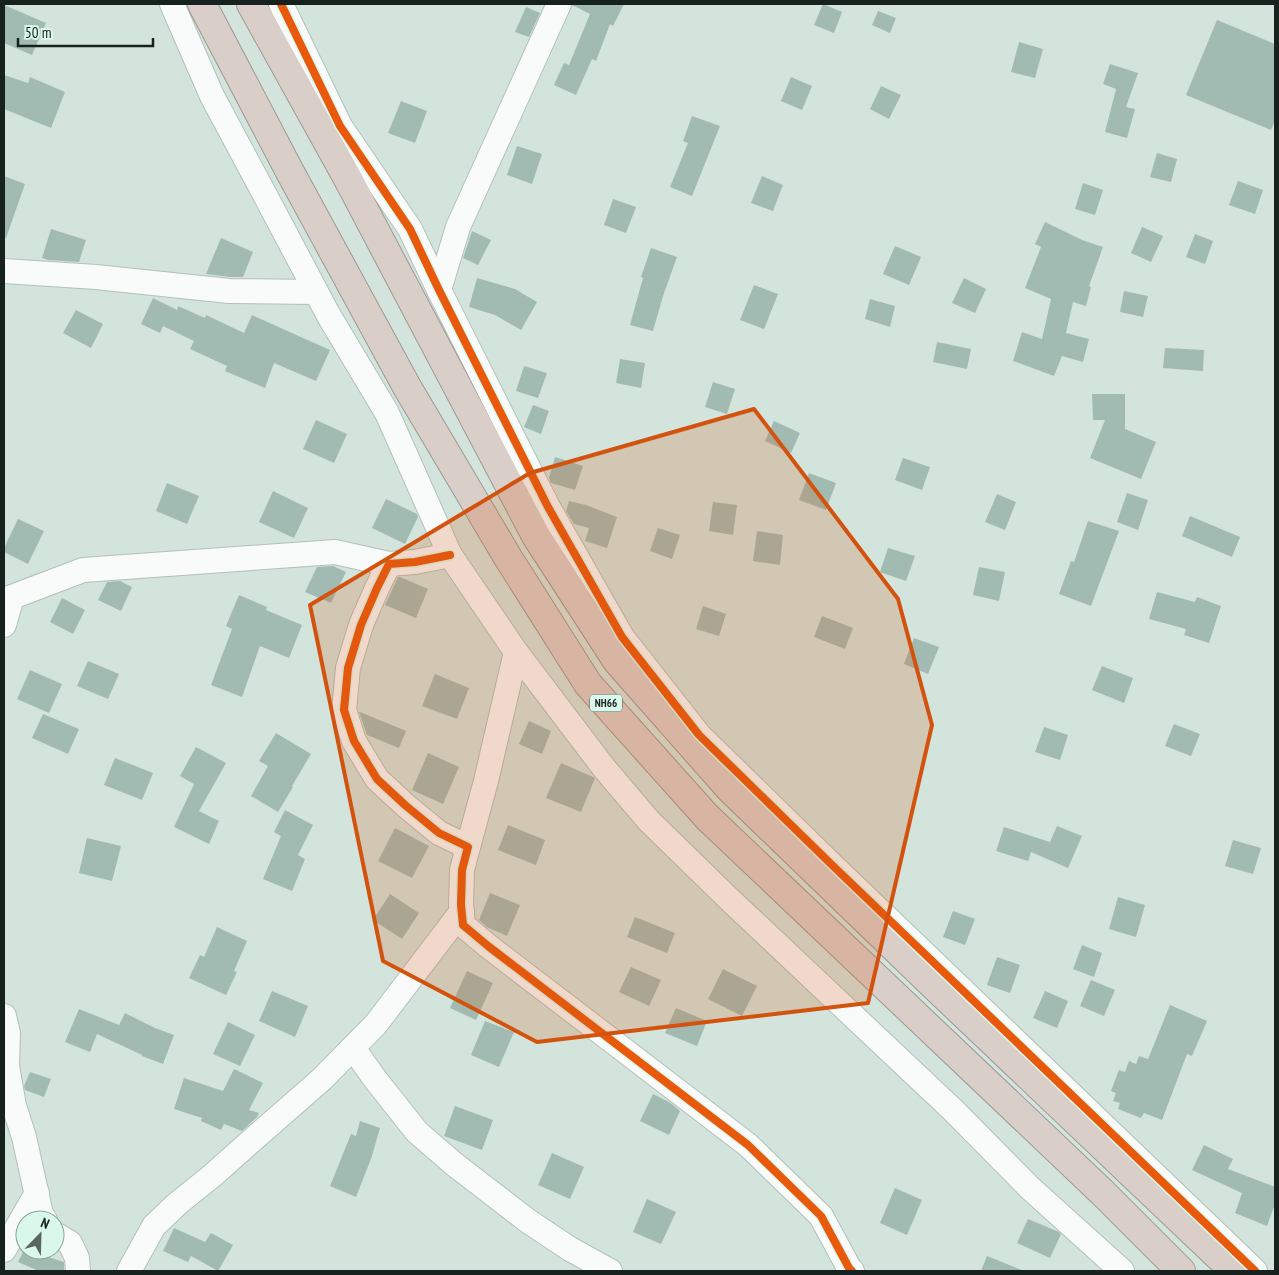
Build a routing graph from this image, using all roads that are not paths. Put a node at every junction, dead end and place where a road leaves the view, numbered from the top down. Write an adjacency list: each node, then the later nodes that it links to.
1 (172, 4): 8 (street)
2 (202, 4): 28 (highway, NH66)
3 (251, 4): 29 (highway, NH66)
4 (281, 4): 7 (street)
5 (559, 4): 7 (street)
6 (4, 271): 8 (street)
7 (439, 290): 30 (street)
8 (316, 292): 9 (street)
9 (450, 555): 10 (street); 13 (street)
10 (390, 564): 11 (street); 14 (street)
11 (8, 599): 12 (street)
12 (4, 625)
13 (516, 652): 14 (street); 27 (street)
14 (468, 847): 15 (street)
15 (462, 911): 17 (street); 26 (street)
16 (4, 1016): 18 (street)
17 (353, 1048): 24 (street); 25 (street)
18 (5, 1068): 19 (street)
19 (36, 1193): 20 (street); 22 (street)
20 (39, 1210)
21 (65, 1240): 23 (street)
22 (4, 1250)
23 (78, 1271)
24 (129, 1271)
25 (610, 1271)
26 (852, 1271)
27 (1122, 1271)
28 (1181, 1271)
29 (1234, 1271)
30 (1255, 1271)

